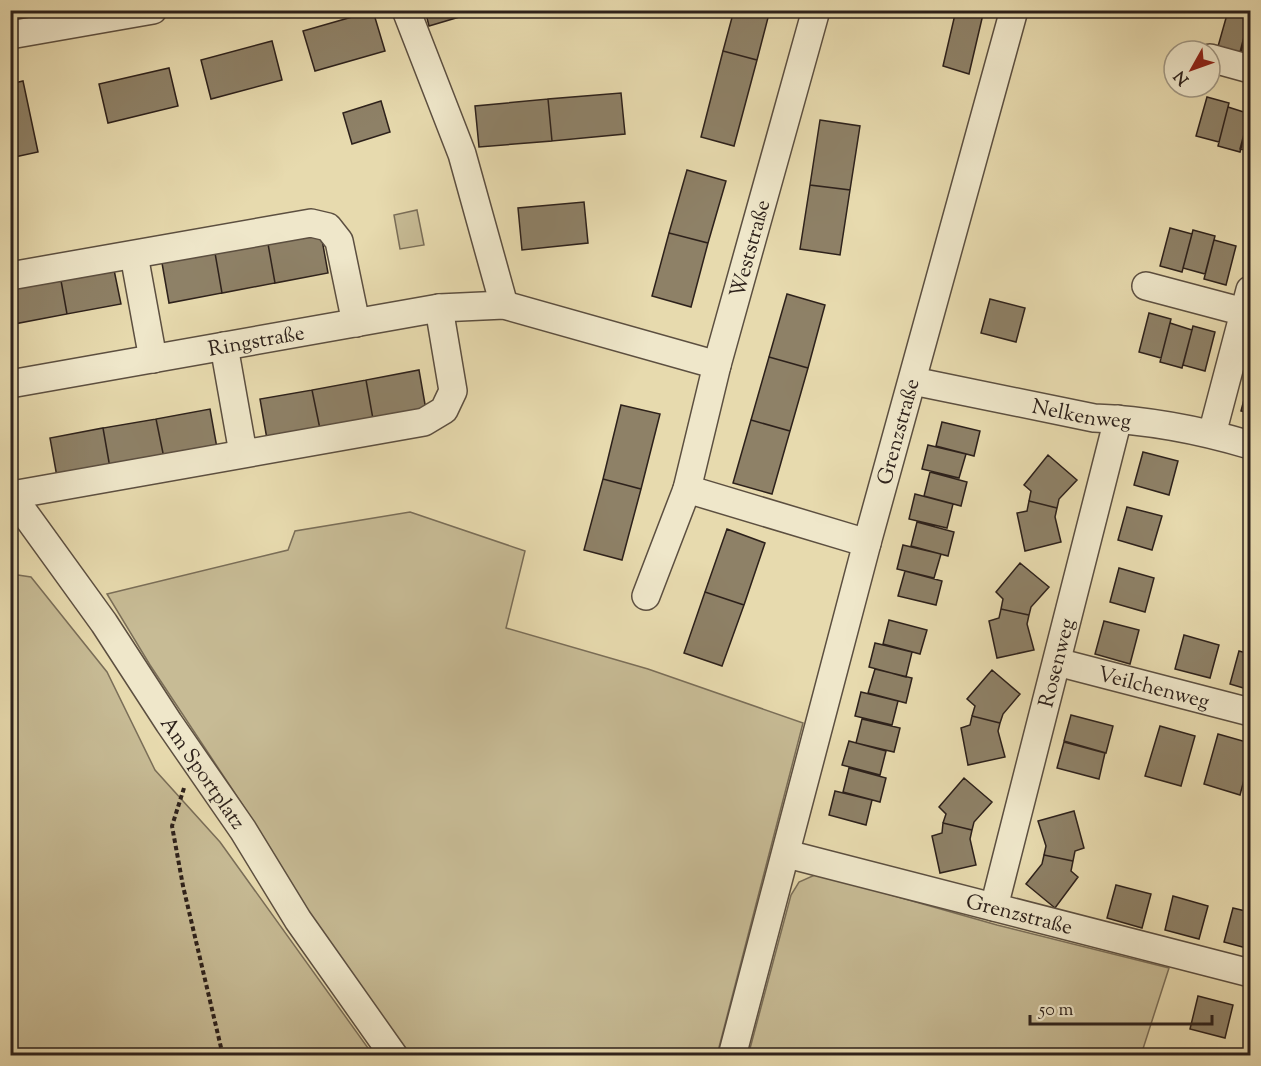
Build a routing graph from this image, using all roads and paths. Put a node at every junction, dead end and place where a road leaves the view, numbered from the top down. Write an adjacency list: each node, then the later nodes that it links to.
1 (153, 10): 5 (street)
2 (406, 10): 12 (street)
3 (816, 10): 17 (street, Weststraße)
4 (1014, 10): 18 (street, Grenzstraße)
5 (10, 35)
6 (1222, 61): 7 (street)
7 (1251, 69)
8 (134, 255): 9 (street); 14 (street); 16 (street)
9 (10, 276)
10 (1146, 286): 11 (street)
11 (1247, 301): 21 (street)
12 (504, 305): 13 (street, Ringstraße); 17 (street, Ringstraße)
13 (440, 308): 14 (street, Ringstraße); 23 (street)
14 (356, 323): 15 (street, Ringstraße)
15 (224, 346): 16 (street, Ringstraße); 23 (street)
16 (153, 359): 19 (street, Ringstraße)
17 (717, 365): 24 (street, Weststraße)
18 (913, 381): 20 (street, Nelkenweg); 26 (street, Grenzstraße)
19 (10, 384)
20 (1118, 419): 21 (street, Nelkenweg); 28 (street, Rosenweg)
21 (1212, 434): 22 (street, Nelkenweg)
22 (1251, 445)
23 (243, 453): 25 (street)
24 (687, 489): 26 (street); 27 (street, Weststraße)
25 (11, 494): 30 (street, Am Sportplatz)
26 (867, 543): 31 (street, Grenzstraße)
27 (646, 596)
28 (1058, 662): 29 (street, Veilchenweg); 32 (street, Rosenweg)
29 (1251, 712)
30 (198, 766): 34 (path); 35 (street, Am Sportplatz)
31 (787, 854): 32 (street, Grenzstraße); 36 (street, Grenzstraße)
32 (994, 907): 33 (street, Grenzstraße)
33 (1251, 973)
34 (223, 1056)
35 (394, 1056)
36 (732, 1056)

